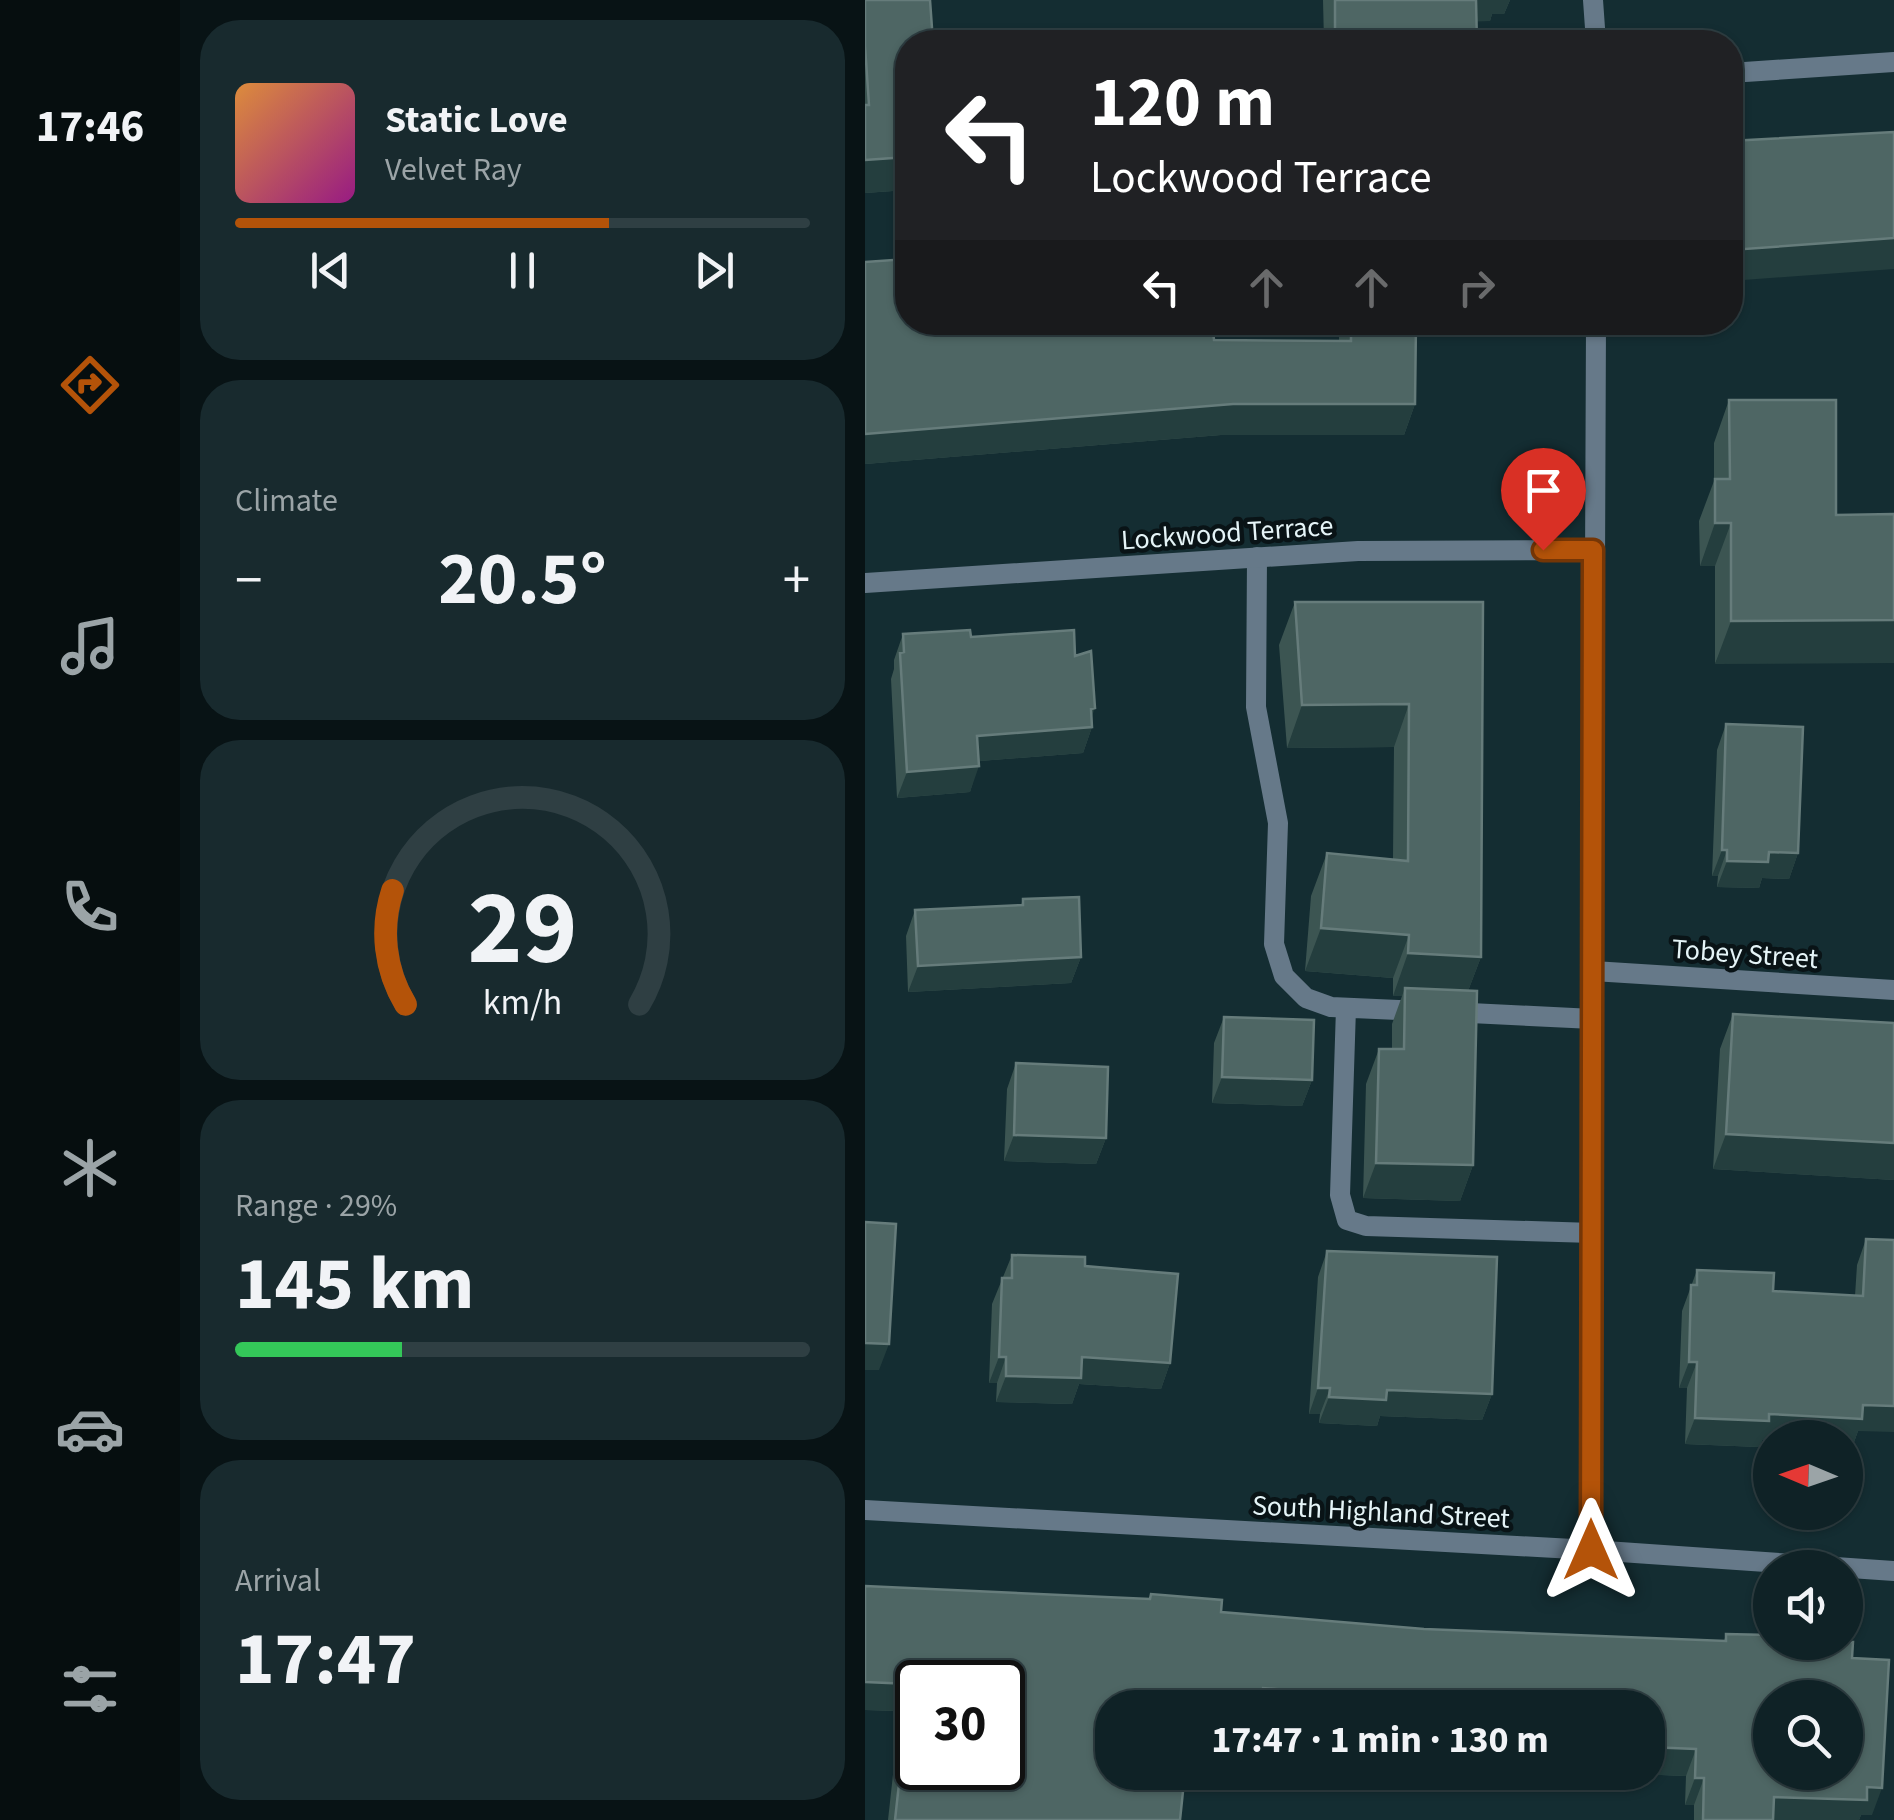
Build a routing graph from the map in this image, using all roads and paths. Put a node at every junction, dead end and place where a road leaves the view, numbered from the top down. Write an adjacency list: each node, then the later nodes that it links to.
1 (1593, 0): 2 (street)
2 (1595, 30)
3 (1894, 62): 4 (street)
4 (1743, 71)
5 (1596, 335): 6 (street)
6 (1593, 550): 7 (street, Lockwood Terrace); 9 (street)
7 (1257, 557): 8 (street, Lockwood Terrace); 11 (street)
8 (865, 583)
9 (1593, 971): 10 (street, Tobey Street); 12 (street)
10 (1894, 990)
11 (1346, 1008): 12 (street); 13 (street)
12 (1593, 1019): 13 (street)
13 (1593, 1233): 15 (street)
14 (865, 1510): 15 (street, South Highland Street)
15 (1591, 1550): 16 (street, South Highland Street)
16 (1894, 1571)

